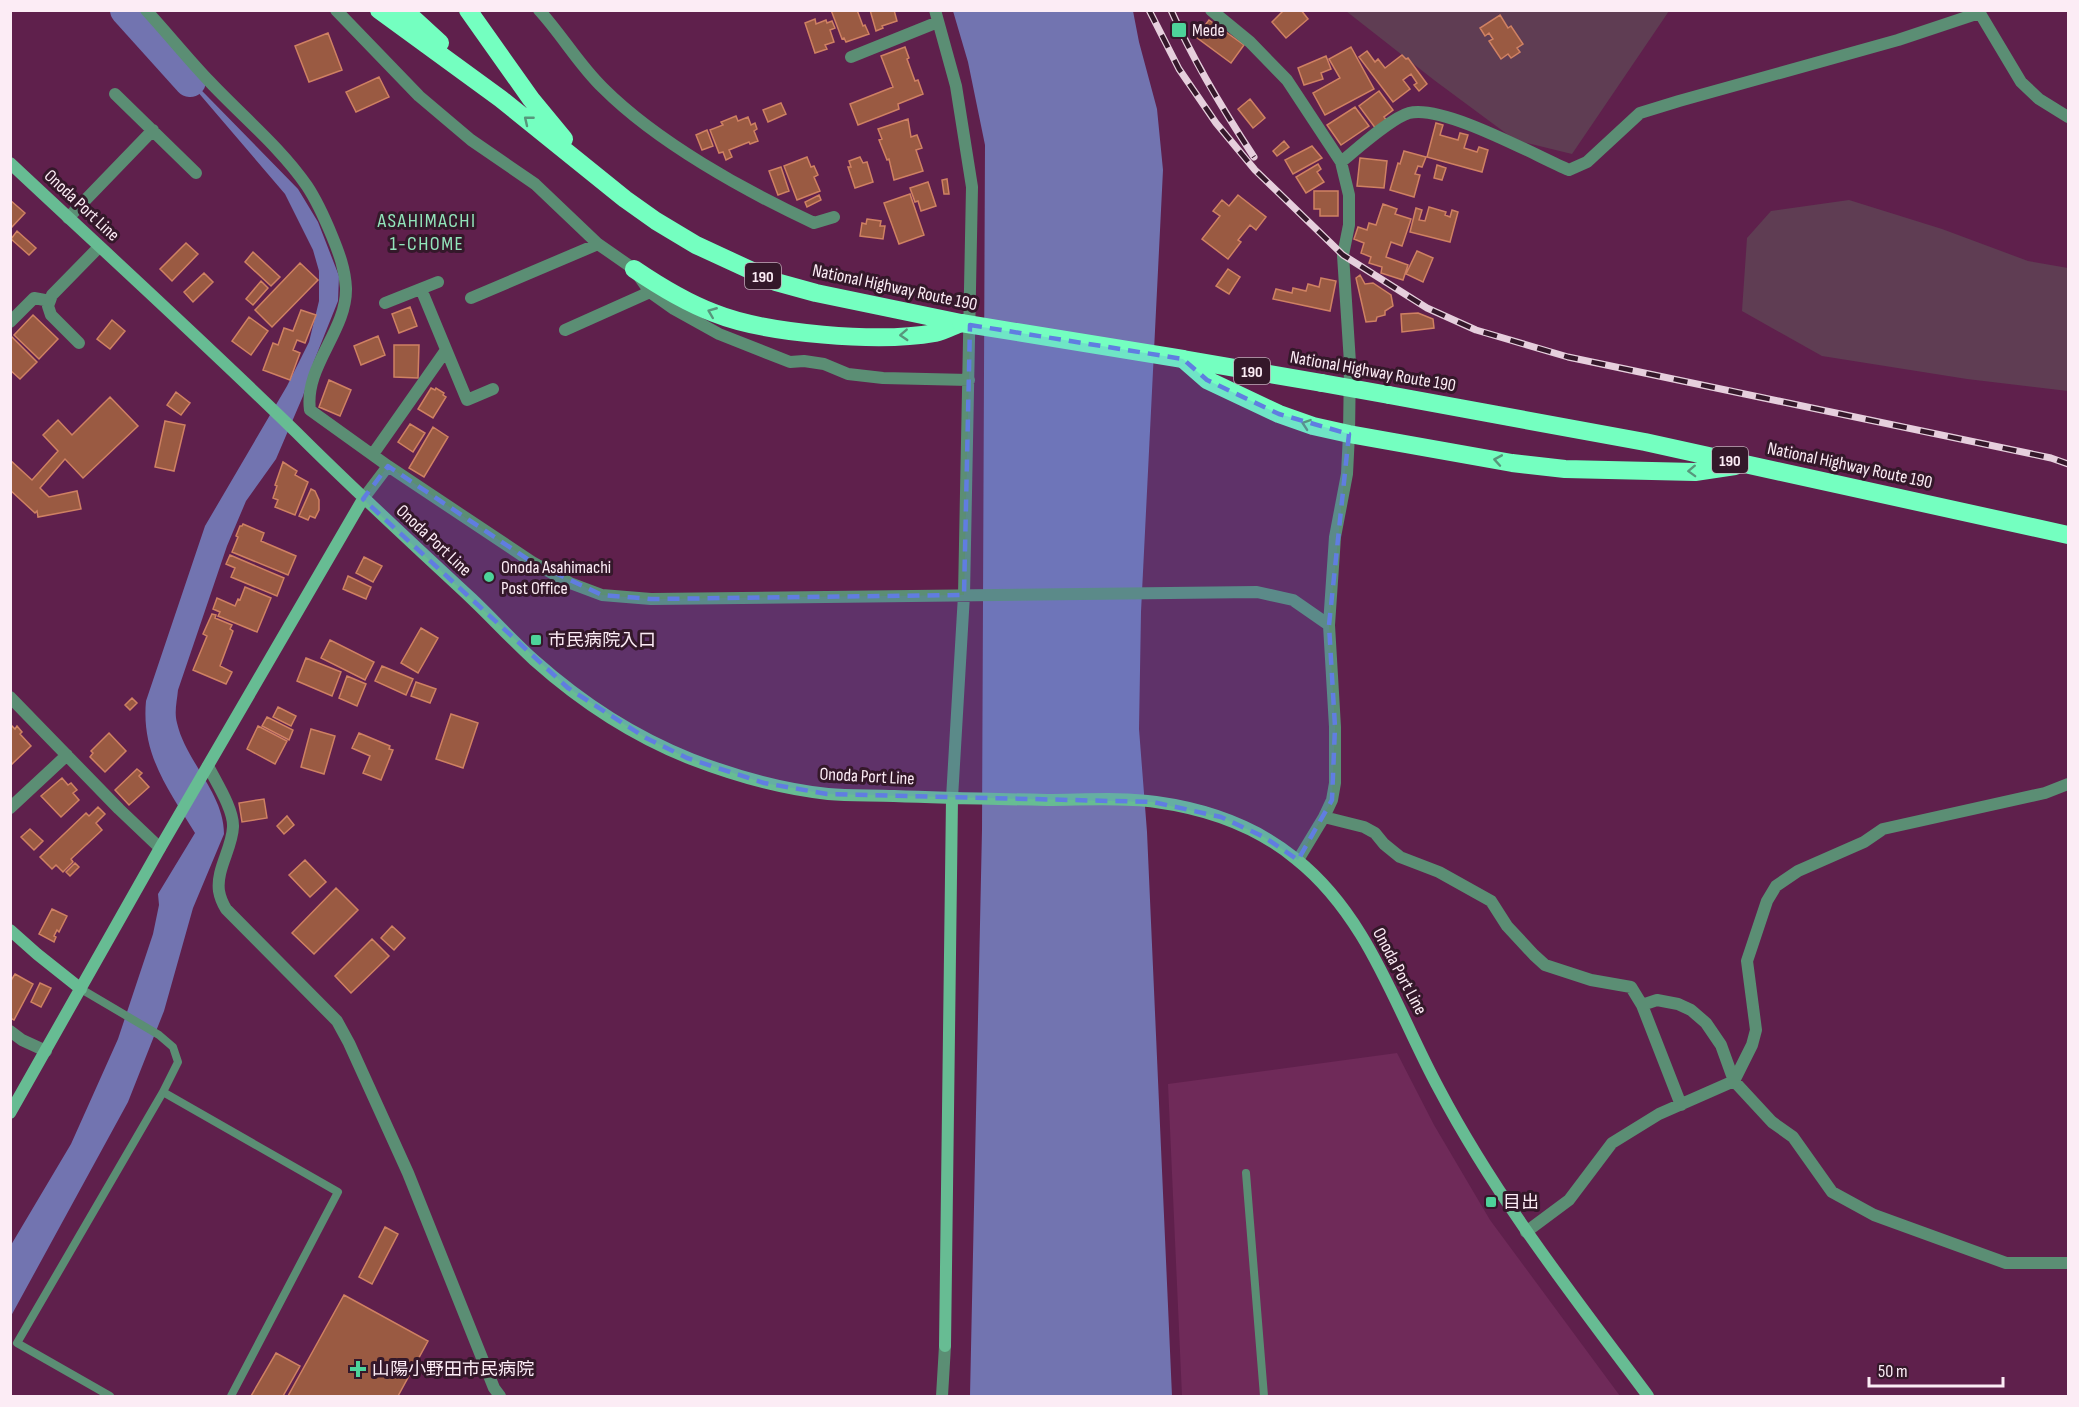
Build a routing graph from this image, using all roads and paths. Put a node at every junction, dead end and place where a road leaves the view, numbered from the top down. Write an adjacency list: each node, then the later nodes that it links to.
1 (146, 10): 39 (street)
2 (336, 10): 21 (street)
3 (380, 10): 12 (highway, National Highway Route 190 / 190)
4 (404, 10): 12 (highway)
5 (468, 10): 17 (highway, National Highway Route 190 / 190)
6 (539, 10): 19 (street)
7 (1211, 10): 15 (street)
8 (1978, 12): 13 (street); 15 (street)
9 (937, 16): 10 (street); 36 (street)
10 (851, 57)
11 (115, 94): 14 (street)
12 (501, 99): 17 (highway, National Highway Route 190 / 190, one-way to 12)
13 (2068, 117)
14 (153, 130): 18 (street); 20 (street)
15 (1341, 162): 38 (street)
16 (10, 163): 20 (main road, Onoda Port Line)
17 (590, 170): 31 (highway, National Highway Route 190 / 190)
18 (196, 173)
19 (834, 217)
20 (68, 218): 22 (main road, Onoda Port Line)
21 (598, 244): 23 (street); 27 (street)
22 (99, 247): 28 (street); 42 (main road, Onoda Port Line)
23 (634, 269): 26 (street); 31 (highway, one-way to 23)
24 (438, 282): 25 (street)
25 (421, 289): 29 (street); 34 (street)
26 (650, 292): 32 (street); 36 (street)
27 (471, 298)
28 (50, 301): 30 (street); 33 (street)
29 (386, 303)
30 (10, 322)
31 (961, 323): 35 (highway, National Highway Route 190 / 190, bridge)
32 (565, 330)
33 (79, 343)
34 (446, 350): 37 (street); 39 (street)
35 (1183, 359): 38 (highway, one-way to 35); 40 (highway, National Highway Route 190 / 190, bridge)
36 (969, 380): 44 (street)
37 (493, 389)
38 (1349, 434): 40 (highway, one-way to 38); 45 (street)
39 (373, 454): 41 (street)
40 (1750, 464): 43 (highway, National Highway Route 190 / 190)
41 (388, 466): 42 (street); 44 (street)
42 (363, 499): 48 (main road); 50 (main road, Onoda Port Line)
43 (2068, 535)
44 (964, 595): 45 (street); 50 (street)
45 (1329, 625): 52 (street)
46 (10, 698): 47 (street)
47 (67, 755): 51 (street); 53 (street)
48 (206, 770): 53 (main road); 70 (street)
49 (2068, 784): 60 (street)
50 (952, 798): 54 (main road, Onoda Port Line); 67 (main road)
51 (10, 808)
52 (1324, 818): 54 (street); 57 (street)
53 (160, 848): 56 (main road)
54 (1298, 860): 65 (main road, Onoda Port Line)
55 (10, 930): 56 (main road)
56 (81, 989): 59 (main road); 61 (lane)
57 (1642, 1005): 60 (street); 62 (street)
58 (10, 1031): 59 (street)
59 (46, 1051): 63 (main road)
60 (1734, 1082): 62 (street); 66 (street)
61 (163, 1092): 68 (lane); 69 (lane)
62 (1681, 1105): 65 (street)
63 (10, 1113)
64 (1246, 1173): 72 (lane)
65 (1526, 1232): 73 (main road, Onoda Port Line)
66 (2068, 1263)
67 (945, 1346): 71 (street)
68 (110, 1396)
69 (231, 1396)
70 (500, 1396)
71 (942, 1396)
72 (1264, 1396)
73 (1648, 1396)

